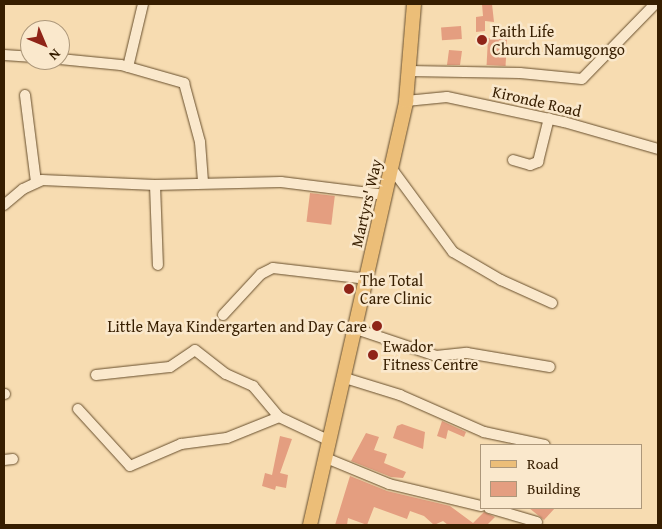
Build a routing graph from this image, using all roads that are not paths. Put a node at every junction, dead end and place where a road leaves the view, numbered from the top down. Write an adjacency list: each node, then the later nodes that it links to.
1 (143, 4): 7 (street)
2 (414, 4): 8 (main road, Martyrs' Way)
3 (654, 4): 8 (street)
4 (4, 55): 5 (street)
5 (20, 56)
6 (70, 60): 7 (street)
7 (128, 67): 16 (street)
8 (409, 71): 10 (main road, Martyrs' Way)
9 (25, 95): 15 (street)
10 (406, 102): 11 (street, Kironde Road); 14 (main road, Martyrs' Way)
11 (549, 118): 12 (street, Kironde Road); 13 (street)
12 (658, 149)
13 (513, 160)
14 (392, 169): 18 (main road, Martyrs' Way); 22 (street)
15 (36, 182): 17 (street); 19 (street)
16 (203, 182): 17 (street); 18 (street)
17 (156, 185): 20 (street)
18 (386, 195): 21 (main road, Martyrs' Way)
19 (4, 205)
20 (158, 265)
21 (367, 279): 23 (street); 24 (main road, Martyrs' Way)
22 (552, 303)
23 (223, 315)
24 (356, 329): 25 (street); 27 (main road, Martyrs' Way)
25 (550, 367)
26 (96, 375): 29 (street)
27 (344, 378): 30 (main road, Martyrs' Way); 31 (street)
28 (78, 408): 29 (street)
29 (279, 417): 30 (street)
30 (330, 441): 32 (main road, Martyrs' Way)
31 (540, 444)
32 (326, 458): 33 (street); 36 (main road, Martyrs' Way)
33 (480, 506)
34 (492, 509): 35 (street)
35 (537, 522)
36 (310, 525)

